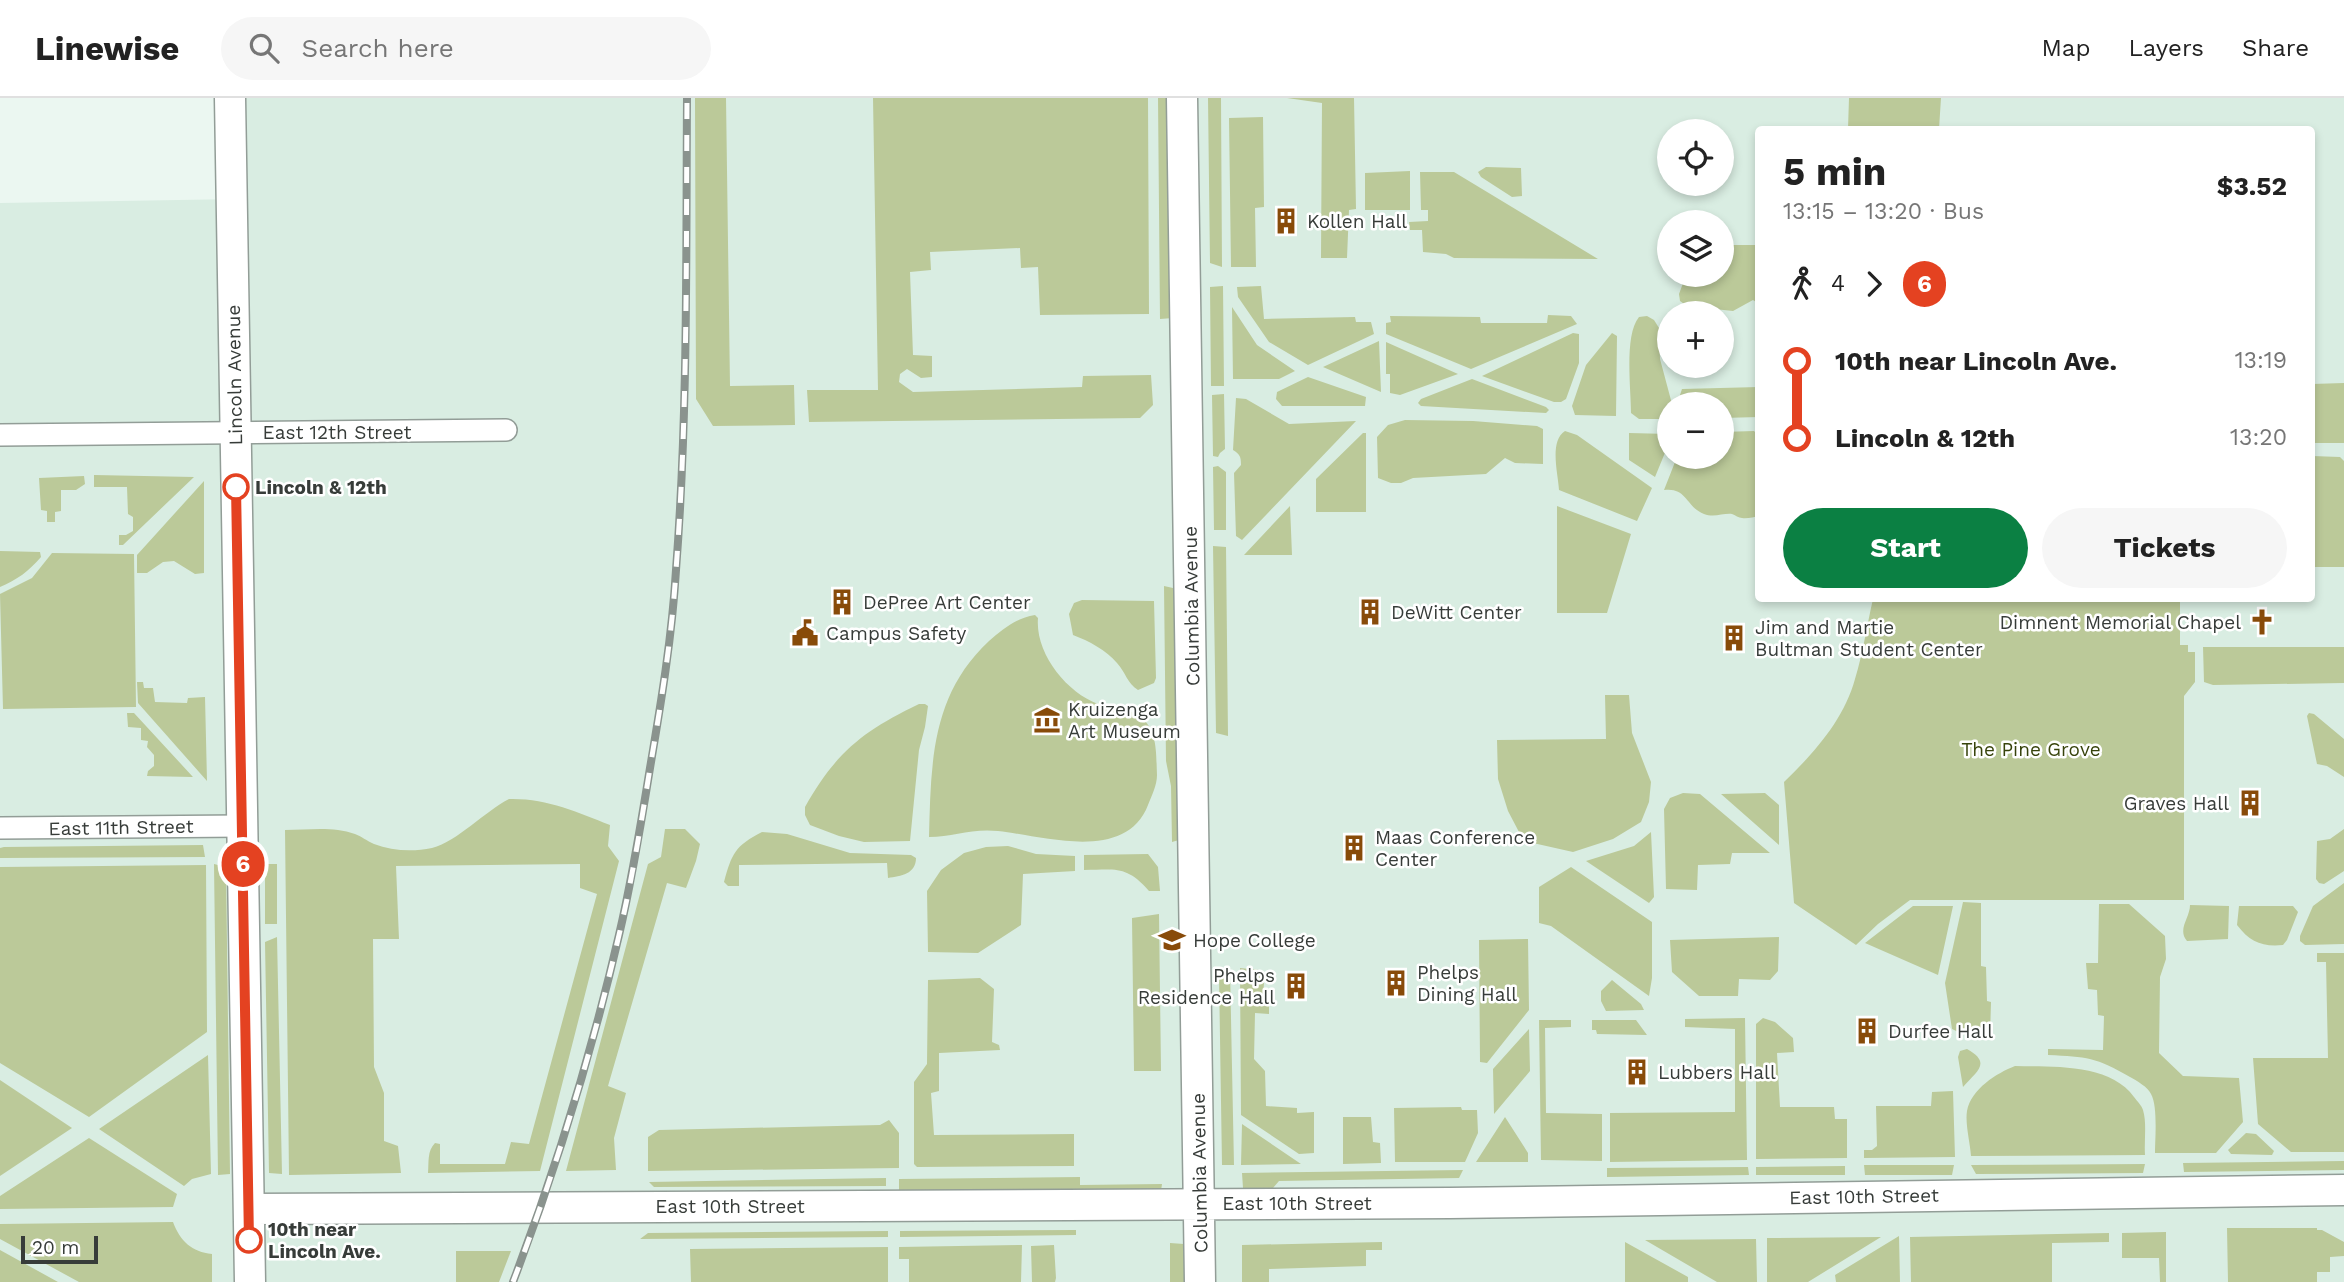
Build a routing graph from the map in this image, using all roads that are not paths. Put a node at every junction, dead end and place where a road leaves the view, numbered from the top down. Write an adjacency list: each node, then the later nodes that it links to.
1 (230, 98): 4 (street, Lincoln Avenue)
2 (1182, 98): 9 (street, Columbia Avenue)
3 (506, 430): 4 (street, East 12th Street)
4 (234, 432): 5 (street, East 12th Street); 6 (street, Lincoln Avenue)
5 (0, 435)
6 (243, 825): 7 (street, East 11th Street); 10 (street, Lincoln Avenue)
7 (0, 828)
8 (2344, 1190): 9 (street, East 10th Street)
9 (1199, 1203): 10 (street, East 10th Street); 12 (street, Columbia Avenue)
10 (249, 1209): 11 (street, Lincoln Avenue)
11 (250, 1282)
12 (1200, 1282)

